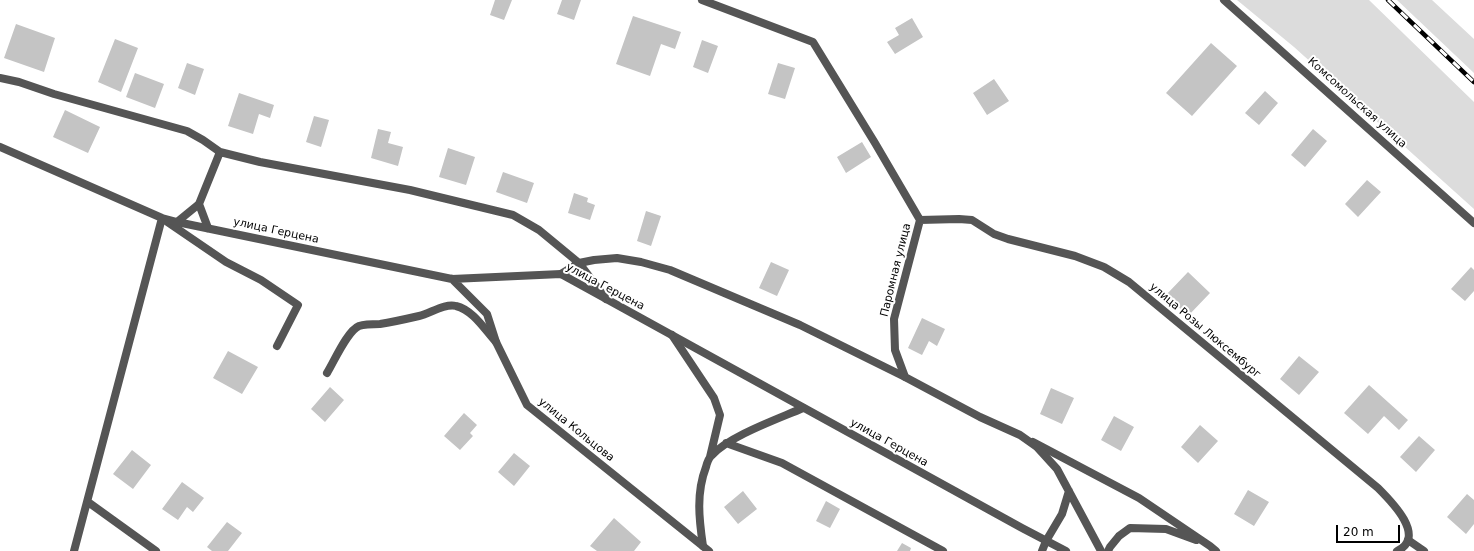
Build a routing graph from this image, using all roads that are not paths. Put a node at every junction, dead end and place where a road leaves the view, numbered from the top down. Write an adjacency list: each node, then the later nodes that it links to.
1 (702, 0): 8 (street, Паромная улица)
2 (1224, 0): 10 (street, Комсомольская улица)
3 (0, 78): 5 (street)
4 (0, 147): 7 (street, улица Герцена)
5 (220, 152): 6 (street); 12 (street)
6 (199, 204): 9 (street); 11 (street)
7 (162, 218): 9 (street, улица Герцена); 18 (street); 26 (street)
8 (920, 220): 20 (street, Паромная улица); 27 (street, улица Розы Люксембург)
9 (177, 222): 11 (street, улица Герцена)
10 (1474, 222)
11 (208, 228): 14 (street, улица Герцена)
12 (579, 263): 13 (street); 15 (street); 20 (street)
13 (561, 274): 14 (street, улица Герцена); 15 (street, улица Герцена)
14 (452, 279): 17 (street, улица Кольцова)
15 (606, 299): 16 (street, улица Герцена)
16 (672, 335): 21 (street, улица Герцена); 24 (street)
17 (496, 342): 19 (street); 29 (street, улица Кольцова)
18 (277, 346)
19 (327, 373)
20 (905, 377): 22 (street)
21 (803, 408): 23 (street); 28 (street, улица Герцена)
22 (1020, 435): 25 (street); 30 (street)
23 (726, 443): 24 (street); 33 (street)
24 (710, 457): 29 (street)
25 (1069, 491): 28 (street); 36 (street)
26 (88, 502): 31 (street); 32 (street)
27 (1408, 540): 39 (street); 40 (street)
28 (1046, 541): 34 (street); 35 (street, улица Герцена)
29 (706, 548)
30 (1213, 548): 37 (street); 38 (street)
31 (74, 551)
32 (156, 551)
33 (943, 551)
34 (1042, 551)
35 (1066, 551)
36 (1101, 551)
37 (1108, 551)
38 (1223, 551)
39 (1397, 551)
40 (1424, 551)

